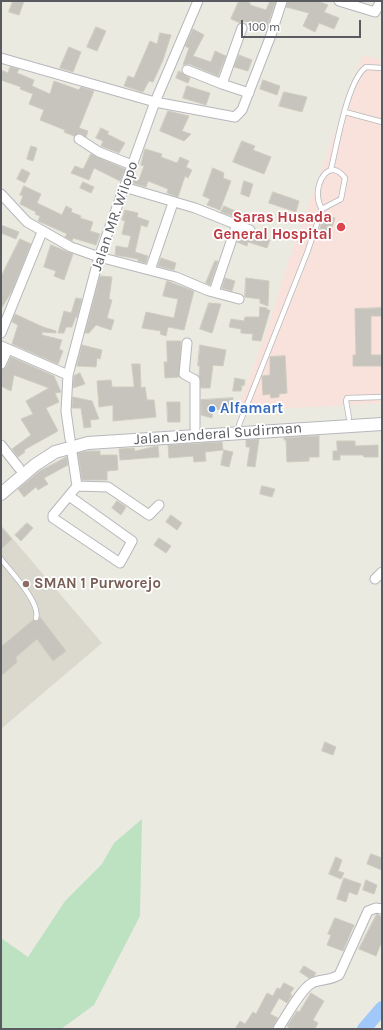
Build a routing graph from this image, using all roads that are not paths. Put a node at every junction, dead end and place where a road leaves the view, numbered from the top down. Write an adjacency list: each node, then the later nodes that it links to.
1 (198, 1): 11 (street, Jalan MR. Wilopo)
2 (282, 1): 10 (street)
3 (339, 1): 4 (street)
4 (381, 1)
5 (242, 28): 9 (street)
6 (2, 61): 11 (street)
7 (382, 68): 12 (lane)
8 (187, 70): 9 (street)
9 (222, 84): 10 (street)
10 (249, 93): 11 (street)
11 (155, 102): 15 (street, Jalan MR. Wilopo)
12 (345, 112): 13 (lane); 16 (lane)
13 (382, 122)
14 (79, 139): 15 (street)
15 (132, 165): 17 (street, Jalan MR. Wilopo)
16 (331, 169): 20 (lane); 20 (lane)
17 (124, 187): 19 (street); 24 (street, Jalan MR. Wilopo)
18 (1, 194): 23 (street)
19 (174, 202): 21 (street); 25 (street)
20 (322, 209): 38 (lane)
21 (237, 224): 22 (street); 26 (street)
22 (250, 230)
23 (42, 232): 24 (street); 28 (street)
24 (99, 257): 25 (street); 32 (street, Jalan MR. Wilopo)
25 (150, 270): 26 (street)
26 (214, 292): 27 (street)
27 (239, 299)
28 (1, 333)
29 (187, 343): 37 (street)
30 (4, 348): 31 (street); 32 (street)
31 (1, 364)
32 (68, 375): 39 (street, Jalan MR. Wilopo)
33 (382, 397): 35 (lane)
34 (382, 416): 35 (main road, Jalan Jenderal Sudirman)
35 (349, 421): 36 (main road, Jalan Jenderal Sudirman); 38 (main road, Jalan Jenderal Sudirman)
36 (382, 424)
37 (195, 428): 38 (main road, Jalan Jenderal Sudirman); 39 (main road, Jalan Jenderal Sudirman)
38 (238, 429): 39 (main road, Jalan Jenderal Sudirman)
39 (70, 443): 41 (main road, Jalan Jenderal Sudirman); 44 (street, Jalan MR. Wilopo)
40 (1, 445): 42 (street)
41 (54, 448): 42 (main road); 45 (main road)
42 (19, 468): 43 (main road)
43 (1, 484)
44 (77, 486): 46 (street); 47 (street)
45 (1, 494)
46 (69, 496): 46 (street)
47 (159, 505)
48 (1, 559): 51 (lane)
49 (382, 572): 50 (street)
50 (375, 579)
51 (36, 618)
52 (382, 909): 53 (street)
53 (278, 1029)

